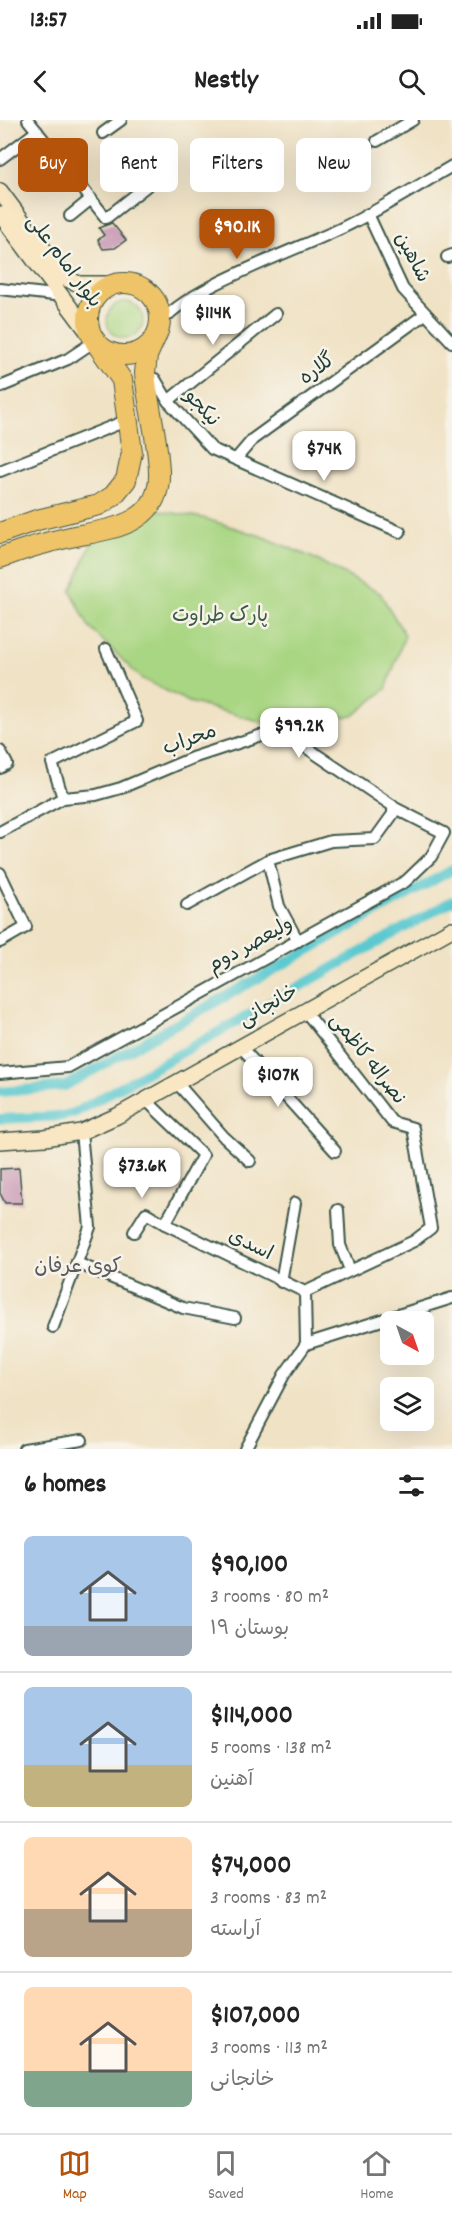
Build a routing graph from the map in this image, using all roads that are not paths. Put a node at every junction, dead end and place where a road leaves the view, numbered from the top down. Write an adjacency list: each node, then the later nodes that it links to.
1 (28, 120): 4 (street)
2 (121, 120): 5 (street)
3 (413, 120): 6 (street)
4 (37, 131): 7 (street); 11 (street)
5 (103, 133)
6 (377, 141)
7 (0, 159)
8 (452, 166): 12 (street)
9 (0, 191): 15 (main road, بلوار امام علی)
10 (139, 192): 11 (street)
11 (91, 199): 14 (street)
12 (368, 214): 19 (street, شاهین); 20 (street)
13 (0, 215): 17 (main road, بلوار امام علی)
14 (69, 216)
15 (117, 284): 20 (highway); 21 (highway)
16 (0, 289): 17 (street)
17 (63, 296): 21 (main road, بلوار امام علی)
18 (276, 314): 25 (street)
19 (425, 314): 22 (street, شاهین); 27 (street, گلاره)
20 (158, 331): 21 (highway); 23 (highway)
21 (94, 340): 24 (street); 26 (highway)
22 (451, 340)
23 (146, 378): 25 (street, نیکجو); 31 (highway)
24 (0, 387)
25 (168, 401): 27 (street, نیکجو)
26 (128, 420): 28 (street); 29 (highway)
27 (236, 459): 30 (street, نیکجو)
28 (0, 471)
29 (0, 532)
30 (400, 532)
31 (0, 558)
32 (106, 649): 35 (street)
33 (0, 751): 34 (street)
34 (0, 768)
35 (63, 798): 36 (street, محراب); 37 (street, محراب)
36 (393, 807): 38 (street); 42 (street, ولیعصر دوم)
37 (0, 832)
38 (268, 860): 40 (street); 42 (street)
39 (0, 873): 43 (street)
40 (187, 905)
41 (452, 928): 44 (main road, خانجانی)
42 (298, 941): 46 (street, ولیعصر دوم)
43 (0, 942)
44 (305, 1011): 45 (main road, خانجانی); 58 (street, نصراله کاظمی)
45 (241, 1047): 47 (main road, خانجانی); 51 (street)
46 (0, 1072)
47 (177, 1083): 48 (main road, خانجانی); 52 (street)
48 (146, 1100): 49 (main road, خانجانی); 55 (street)
49 (81, 1132): 50 (main road, خانجانی); 57 (street)
50 (0, 1141)
51 (335, 1151)
52 (250, 1161)
53 (295, 1203): 59 (street)
54 (338, 1210): 58 (street)
55 (165, 1224): 56 (street, اسدی); 59 (street, اسدی)
56 (135, 1232)
57 (77, 1263): 62 (street); 63 (street)
58 (350, 1270): 60 (street, نصراله کاظمی)
59 (281, 1282): 60 (street, اسدی)
60 (305, 1292): 64 (street)
61 (452, 1298): 64 (street)
62 (235, 1318)
63 (53, 1327)
64 (306, 1344): 67 (street)
65 (82, 1440): 66 (street)
66 (24, 1449)
67 (245, 1449)

